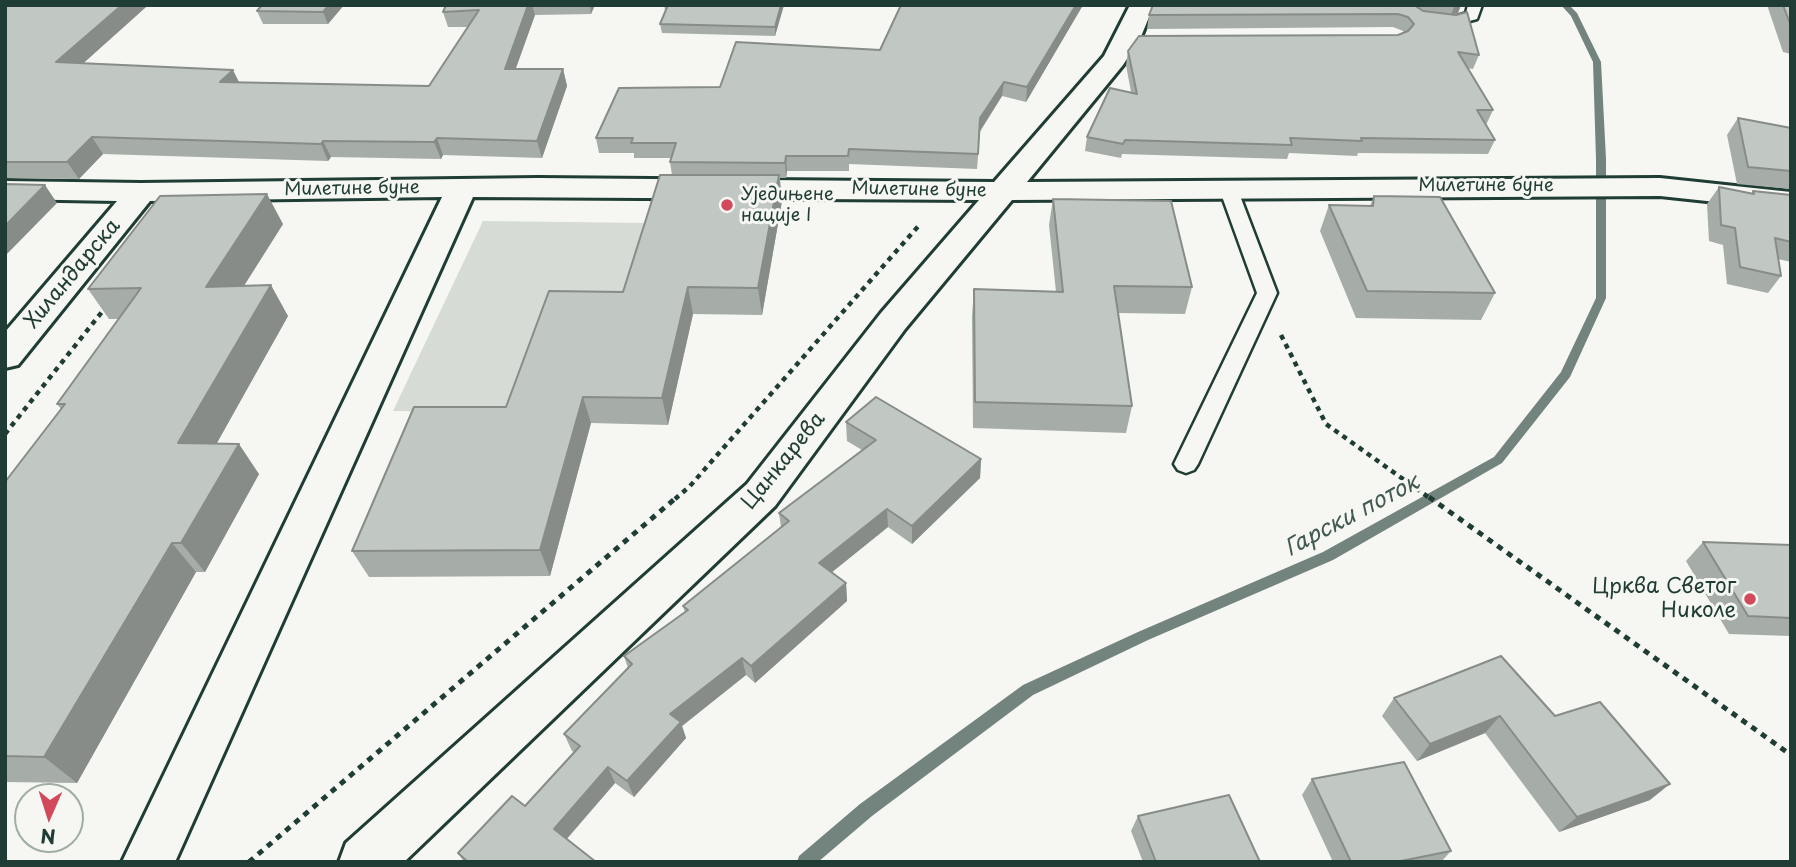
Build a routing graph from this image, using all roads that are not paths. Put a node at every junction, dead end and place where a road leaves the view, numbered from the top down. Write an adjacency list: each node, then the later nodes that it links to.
1 (1142, 5): 4 (street, Цанкарева)
2 (1397, 5): 3 (lane)
3 (1475, 5)
4 (1127, 39): 5 (street); 10 (street, Цанкарева)
5 (1155, 40)
6 (461, 188): 9 (street, Милетине буне); 10 (street, Милетине буне); 14 (street)
7 (1228, 188): 10 (street, Милетине буне); 11 (street, Милетине буне); 13 (lane)
8 (5, 190): 9 (street, Милетине буне)
9 (141, 191): 12 (street, Хиландарска)
10 (1003, 191): 15 (street, Цанкарева)
11 (1791, 201)
12 (5, 356)
13 (1186, 464)
14 (148, 862)
15 (365, 862)

